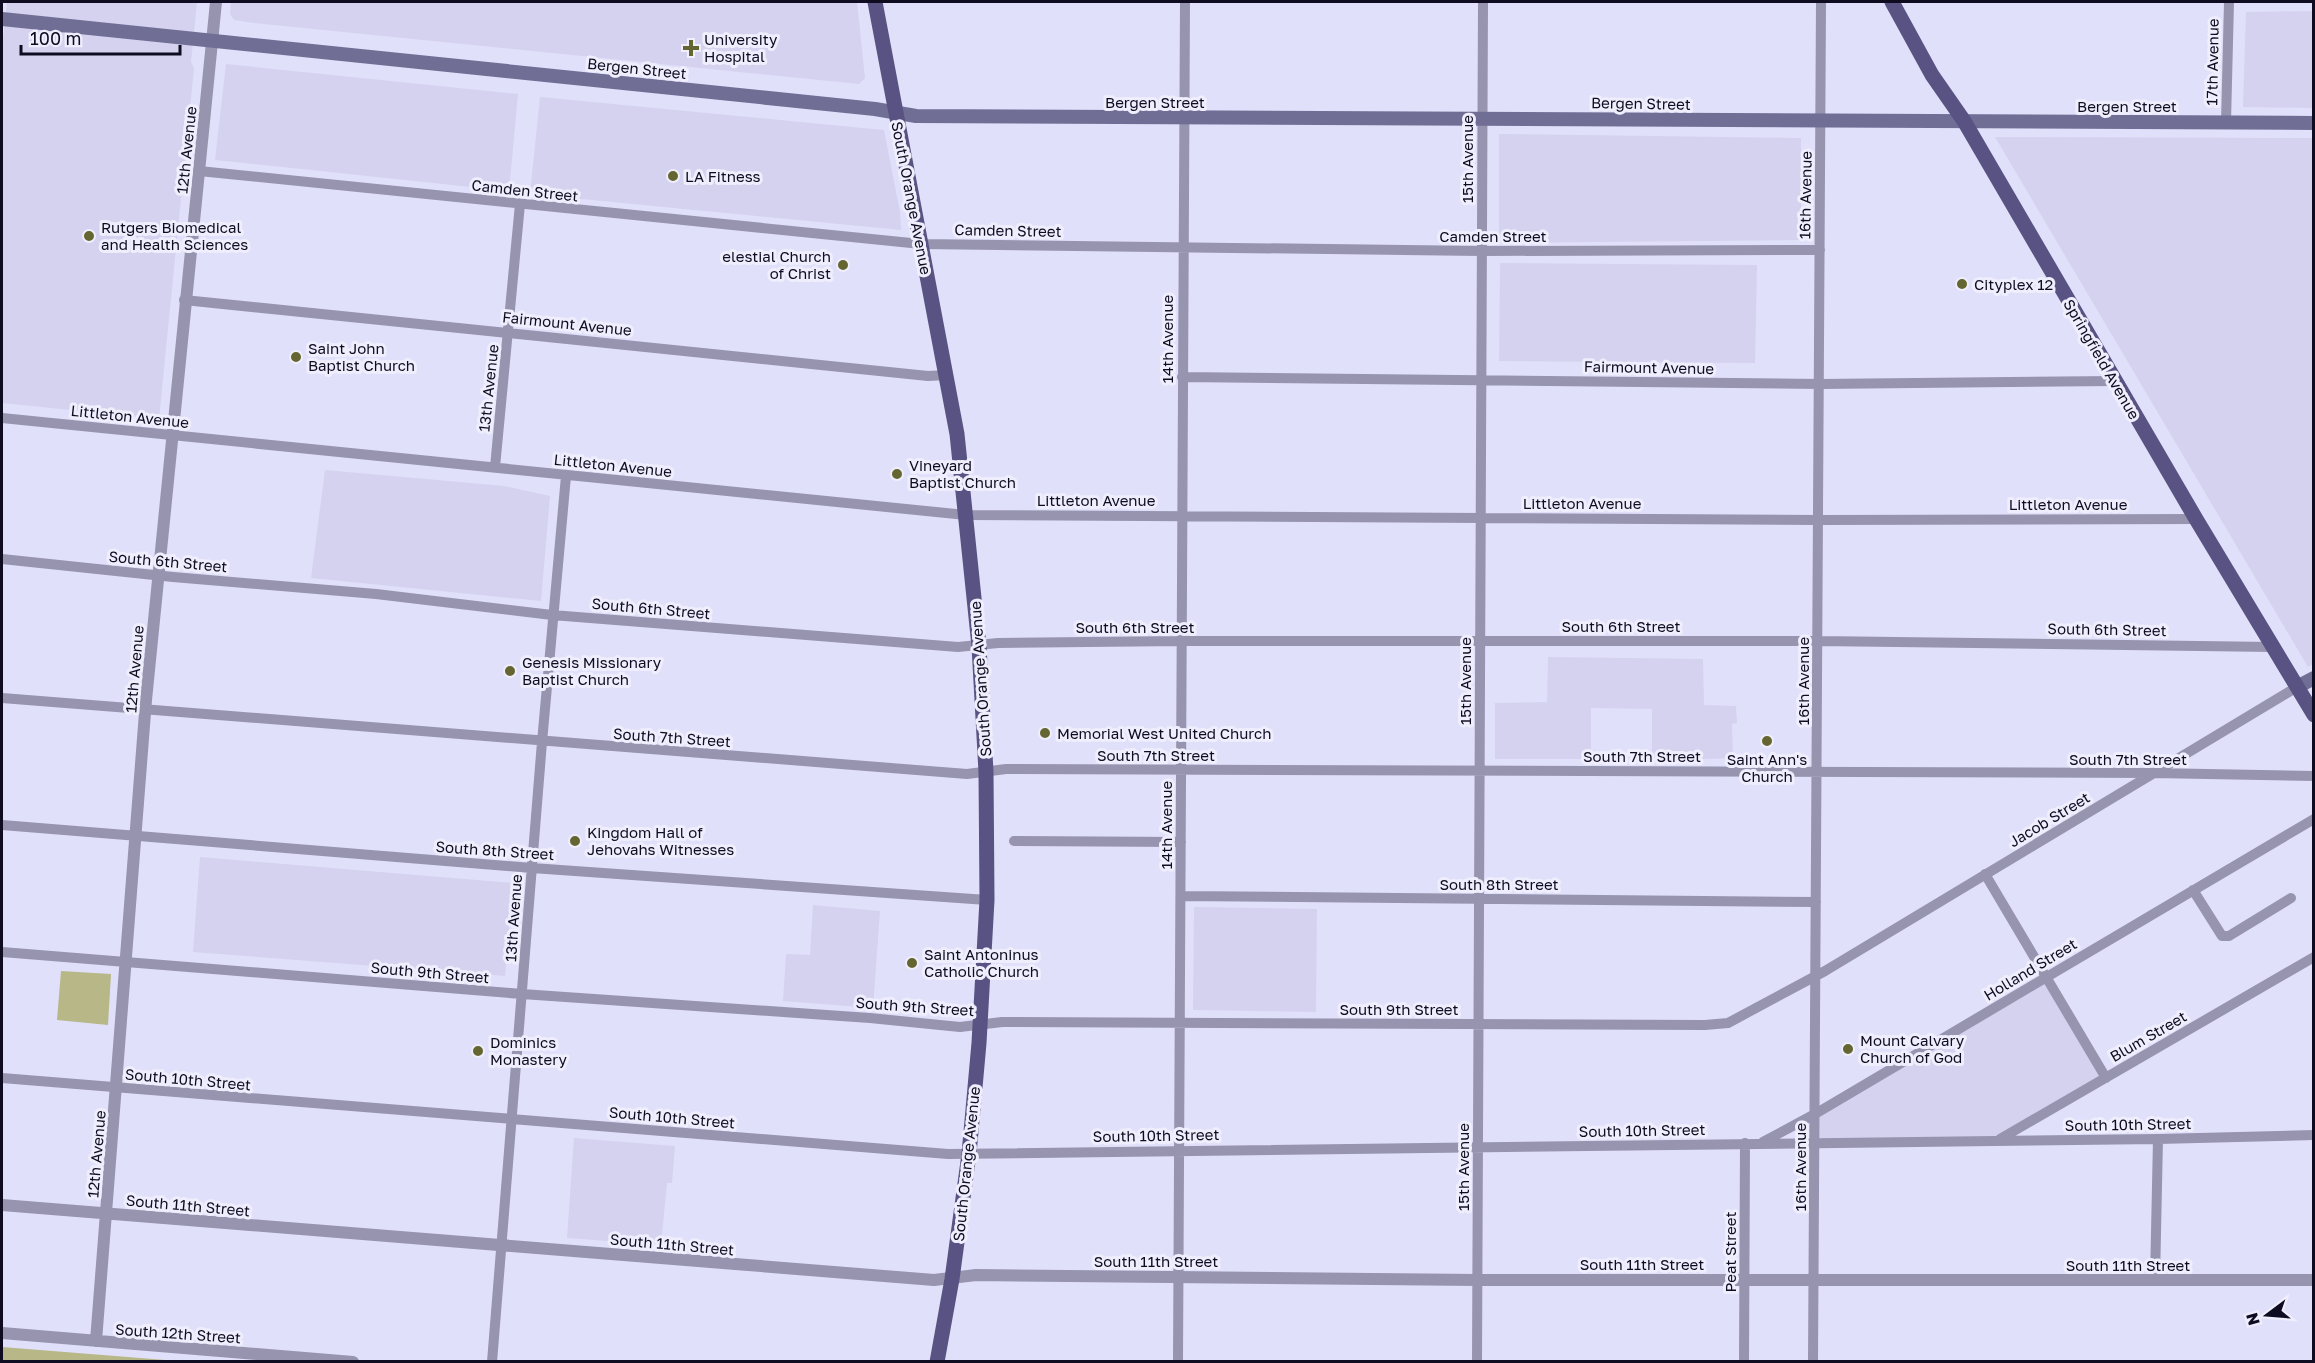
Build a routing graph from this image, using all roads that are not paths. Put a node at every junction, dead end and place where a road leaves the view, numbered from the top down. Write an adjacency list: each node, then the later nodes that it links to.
1 (216, 2): 9 (street, 12th Avenue)
2 (874, 2): 10 (main road, South Orange Avenue)
3 (1185, 2): 12 (street, 14th Avenue)
4 (1483, 2): 11 (street, 15th Avenue)
5 (1821, 2): 13 (street, 16th Avenue)
6 (1892, 2): 14 (main road, Springfield Avenue)
7 (2229, 2): 15 (street, 17th Avenue)
8 (2, 19): 9 (main road, Bergen Street)
9 (212, 39): 10 (main road, Bergen Street); 17 (street, 12th Avenue)
10 (895, 112): 12 (main road, Bergen Street); 19 (main road, South Orange Avenue)
11 (1482, 118): 12 (main road, Bergen Street); 13 (main road, Bergen Street); 22 (street, 15th Avenue)
12 (1183, 119): 20 (street, 14th Avenue)
13 (1821, 121): 14 (main road, Bergen Street); 21 (street, 16th Avenue)
14 (1964, 122): 15 (main road, Bergen Street); 28 (main road, Springfield Avenue)
15 (2226, 123): 16 (main road, Bergen Street)
16 (2313, 123)
17 (199, 171): 18 (street, Camden Street); 23 (street, 12th Avenue)
18 (520, 204): 19 (street, Camden Street); 24 (street, 13th Avenue)
19 (921, 244): 20 (street, Camden Street); 25 (main road, South Orange Avenue)
20 (1182, 247): 22 (street, Camden Street); 26 (street, 14th Avenue)
21 (1820, 250): 22 (street, Camden Street); 29 (street, 16th Avenue)
22 (1482, 251): 27 (street, 15th Avenue)
23 (184, 300): 24 (street, Fairmount Avenue); 31 (street, 12th Avenue)
24 (508, 333): 25 (street, Fairmount Avenue); 32 (street, 13th Avenue)
25 (947, 375): 34 (main road, South Orange Avenue)
26 (1182, 377): 27 (street, Fairmount Avenue); 35 (street, 14th Avenue)
27 (1481, 380): 29 (street, Fairmount Avenue); 36 (street, 15th Avenue)
28 (2115, 381): 29 (street, Fairmount Avenue); 37 (main road, Springfield Avenue)
29 (1820, 384): 38 (street, 16th Avenue)
30 (2, 418): 31 (street, Littleton Avenue)
31 (171, 436): 32 (street, Littleton Avenue); 40 (street, 12th Avenue)
32 (495, 467): 33 (street, Littleton Avenue)
33 (566, 476): 34 (street, Littleton Avenue); 41 (street, 13th Avenue)
34 (966, 515): 35 (street, Littleton Avenue); 45 (main road, South Orange Avenue)
35 (1182, 515): 36 (street, Littleton Avenue); 42 (street, 14th Avenue)
36 (1481, 517): 38 (street, Littleton Avenue); 43 (street, 15th Avenue)
37 (2196, 519): 38 (street, Littleton Avenue); 46 (main road, Springfield Avenue)
38 (1819, 520): 44 (street, 16th Avenue)
39 (2, 559): 40 (street, South 6th Street)
40 (158, 575): 41 (street, South 6th Street); 50 (street, 12th Avenue)
41 (552, 615): 45 (street, South 6th Street); 52 (street, 13th Avenue)
42 (1182, 641): 43 (street, South 6th Street); 45 (street, South 6th Street); 53 (street, 14th Avenue)
43 (1480, 641): 44 (street, South 6th Street); 54 (street, 15th Avenue)
44 (1818, 641): 46 (street, South 6th Street); 56 (street, 16th Avenue)
45 (978, 646): 55 (main road, South Orange Avenue)
46 (2273, 647): 48 (main road, Springfield Avenue)
47 (2313, 678): 48 (main road)
48 (2297, 687): 51 (main road, Springfield Avenue); 57 (street, Jacob Street)
49 (2, 698): 50 (street, South 7th Street)
50 (145, 709): 52 (street, South 7th Street); 61 (street, 12th Avenue)
51 (2313, 716)
52 (542, 742): 55 (street, South 7th Street); 64 (street, 13th Avenue)
53 (1182, 770): 54 (street, South 7th Street); 55 (street, South 7th Street); 63 (street, 14th Avenue)
54 (1480, 771): 56 (street, South 7th Street); 69 (street, 15th Avenue)
55 (986, 772): 70 (main road, South Orange Avenue)
56 (1817, 772): 57 (street, South 7th Street); 71 (street, 16th Avenue)
57 (2153, 773): 58 (street, South 7th Street); 65 (street, Jacob Street)
58 (2313, 776)
59 (2313, 819): 66 (street, Holland Street)
60 (2, 825): 61 (street, South 8th Street)
61 (136, 836): 64 (street, South 8th Street); 74 (street, 12th Avenue)
62 (1014, 841): 63 (street)
63 (1181, 842): 67 (street, 14th Avenue)
64 (532, 868): 70 (street, South 8th Street); 77 (street, 13th Avenue)
65 (1985, 874): 75 (street, Jacob Street); 76 (street)
66 (2193, 890): 68 (street); 76 (street, Holland Street)
67 (1181, 896): 69 (street, South 8th Street); 78 (street, 14th Avenue)
68 (2291, 898)
69 (1479, 899): 71 (street, South 8th Street); 79 (street, 15th Avenue)
70 (987, 900): 80 (main road, South Orange Avenue)
71 (1816, 902): 75 (street, 16th Avenue)
72 (2, 952): 74 (street, South 9th Street)
73 (2313, 957): 82 (street, Blum Street)
74 (125, 962): 77 (street, South 9th Street); 83 (street, 12th Avenue)
75 (1816, 976): 79 (street, South 9th Street); 84 (street, 16th Avenue)
76 (2046, 977): 82 (street); 84 (street, Holland Street)
77 (522, 994): 80 (street, South 9th Street); 85 (street, 13th Avenue)
78 (1180, 1022): 79 (street, South 9th Street); 80 (street, South 9th Street); 93 (street, 14th Avenue)
79 (1479, 1024): 92 (street, 15th Avenue)
80 (980, 1025): 94 (main road, South Orange Avenue)
81 (2, 1078): 83 (street, South 10th Street)
82 (2106, 1078): 88 (street, Blum Street)
83 (116, 1088): 85 (street, South 10th Street); 96 (street, 12th Avenue)
84 (1815, 1114): 90 (street, Holland Street); 91 (street, 16th Avenue)
85 (511, 1119): 94 (street, South 10th Street); 97 (street, 13th Avenue)
86 (2313, 1135): 87 (street, South 10th Street)
87 (2158, 1139): 88 (street, South 10th Street); 103 (street)
88 (1998, 1141): 91 (street, South 10th Street)
89 (1745, 1143): 90 (street, South 10th Street); 92 (street, South 10th Street); 100 (street, Peat Street)
90 (1761, 1143): 91 (street, South 10th Street)
91 (1815, 1143): 101 (street, 16th Avenue)
92 (1478, 1147): 93 (street, South 10th Street); 102 (street, 15th Avenue)
93 (1179, 1150): 94 (street, South 10th Street); 98 (street, 14th Avenue)
94 (969, 1154): 99 (main road, South Orange Avenue)
95 (2, 1205): 96 (street, South 11th Street)
96 (106, 1214): 97 (street, South 11th Street); 106 (street, 12th Avenue)
97 (501, 1246): 99 (street, South 11th Street); 108 (street, 13th Avenue)
98 (1179, 1276): 99 (street, South 11th Street); 102 (street, South 11th Street); 110 (street, 14th Avenue)
99 (952, 1279): 109 (main road, South Orange Avenue)
100 (1745, 1279): 101 (street, South 11th Street); 102 (street, South 11th Street); 112 (street, Peat Street)
101 (1814, 1279): 103 (street, South 11th Street); 113 (street, 16th Avenue)
102 (1478, 1280): 111 (street, 15th Avenue)
103 (2155, 1280): 104 (street, South 11th Street)
104 (2313, 1280)
105 (2, 1334): 106 (street, South 12th Street)
106 (96, 1341): 107 (street, South 12th Street)
107 (353, 1362)
108 (492, 1362)
109 (937, 1362)
110 (1178, 1362)
111 (1478, 1362)
112 (1744, 1362)
113 (1813, 1362)

